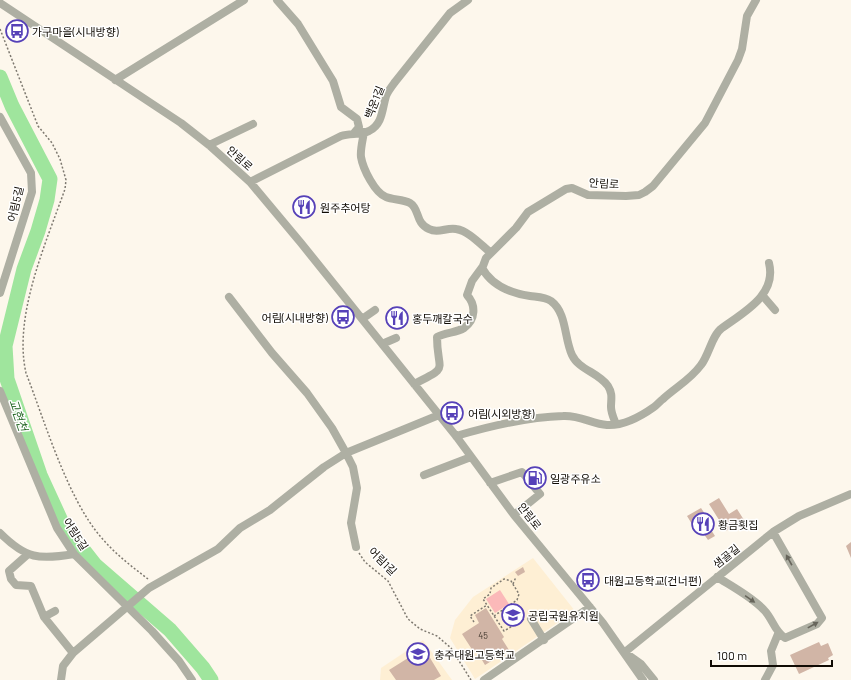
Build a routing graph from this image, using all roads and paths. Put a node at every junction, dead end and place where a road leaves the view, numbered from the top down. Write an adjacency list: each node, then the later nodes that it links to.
1 (244, 0): 7 (street)
2 (277, 0): 11 (street)
3 (468, 0): 10 (street, 백운1길)
4 (756, 0): 14 (street, 안림로)
5 (0, 3): 7 (street, 안림로)
6 (0, 29): 45 (path)
7 (115, 80): 12 (street, 안림로)
8 (1, 123): 17 (street, 어림5길)
9 (253, 124): 12 (street)
10 (364, 132): 11 (street, 백운1길); 14 (street)
11 (354, 133): 13 (street, 백운1길)
12 (209, 145): 13 (street, 안림로)
13 (250, 182): 22 (street, 안림로)
14 (491, 253): 16 (street, 안림로)
15 (769, 263): 18 (street)
16 (482, 268): 25 (street, 안림로); 29 (street)
17 (0, 293)
18 (763, 296): 21 (street); 29 (street)
19 (229, 297): 31 (street, 어림1길)
20 (375, 310): 22 (street)
21 (775, 310)
22 (362, 319): 24 (street, 안림로)
23 (396, 338): 24 (street)
24 (382, 344): 25 (street, 안림로)
25 (414, 384): 28 (street, 안림로)
26 (0, 391): 27 (street, 어림5길)
27 (3, 405): 41 (street, 어림5길)
28 (439, 415): 30 (street, 안림로); 31 (street)
29 (616, 424): 30 (street)
30 (456, 436): 32 (street, 안림로)
31 (346, 453): 39 (street, 어림1길); 45 (street)
32 (471, 457): 33 (street); 34 (street, 안림로)
33 (424, 475)
34 (490, 483): 36 (street, 안림로); 36 (street)
35 (850, 496): 37 (street, 샘골길)
36 (514, 515): 49 (street, 안림로)
37 (773, 532): 43 (street, 샘골길); 56 (street, one-way to 37)
38 (0, 533): 40 (street)
39 (356, 547): 62 (path, 어림1길)
40 (27, 554): 41 (street); 52 (street)
41 (74, 554): 46 (street, 어림5길)
42 (516, 577): 44 (path)
43 (717, 577): 56 (street, one-way to 56); 58 (street, 샘골길)
44 (513, 584): 47 (path); 48 (path)
45 (152, 586): 46 (street)
46 (131, 605): 59 (street); 61 (street, 어림5길)
47 (487, 605): 51 (path); 54 (path)
48 (507, 607): 51 (path); 55 (path)
49 (590, 607): 57 (street); 58 (street, 안림로)
50 (55, 611): 52 (street)
51 (494, 616): 55 (path)
52 (44, 617): 59 (street)
53 (531, 619): 55 (path); 57 (street)
54 (474, 622)
55 (517, 622)
56 (778, 634): 66 (street)
57 (544, 640): 63 (street)
58 (625, 652): 64 (street, 안림로); 65 (street, 안림로)
59 (73, 653): 60 (street)
60 (61, 680)
61 (192, 680)
62 (471, 680)
63 (484, 680)
64 (643, 680)
65 (654, 680)
66 (765, 680)

